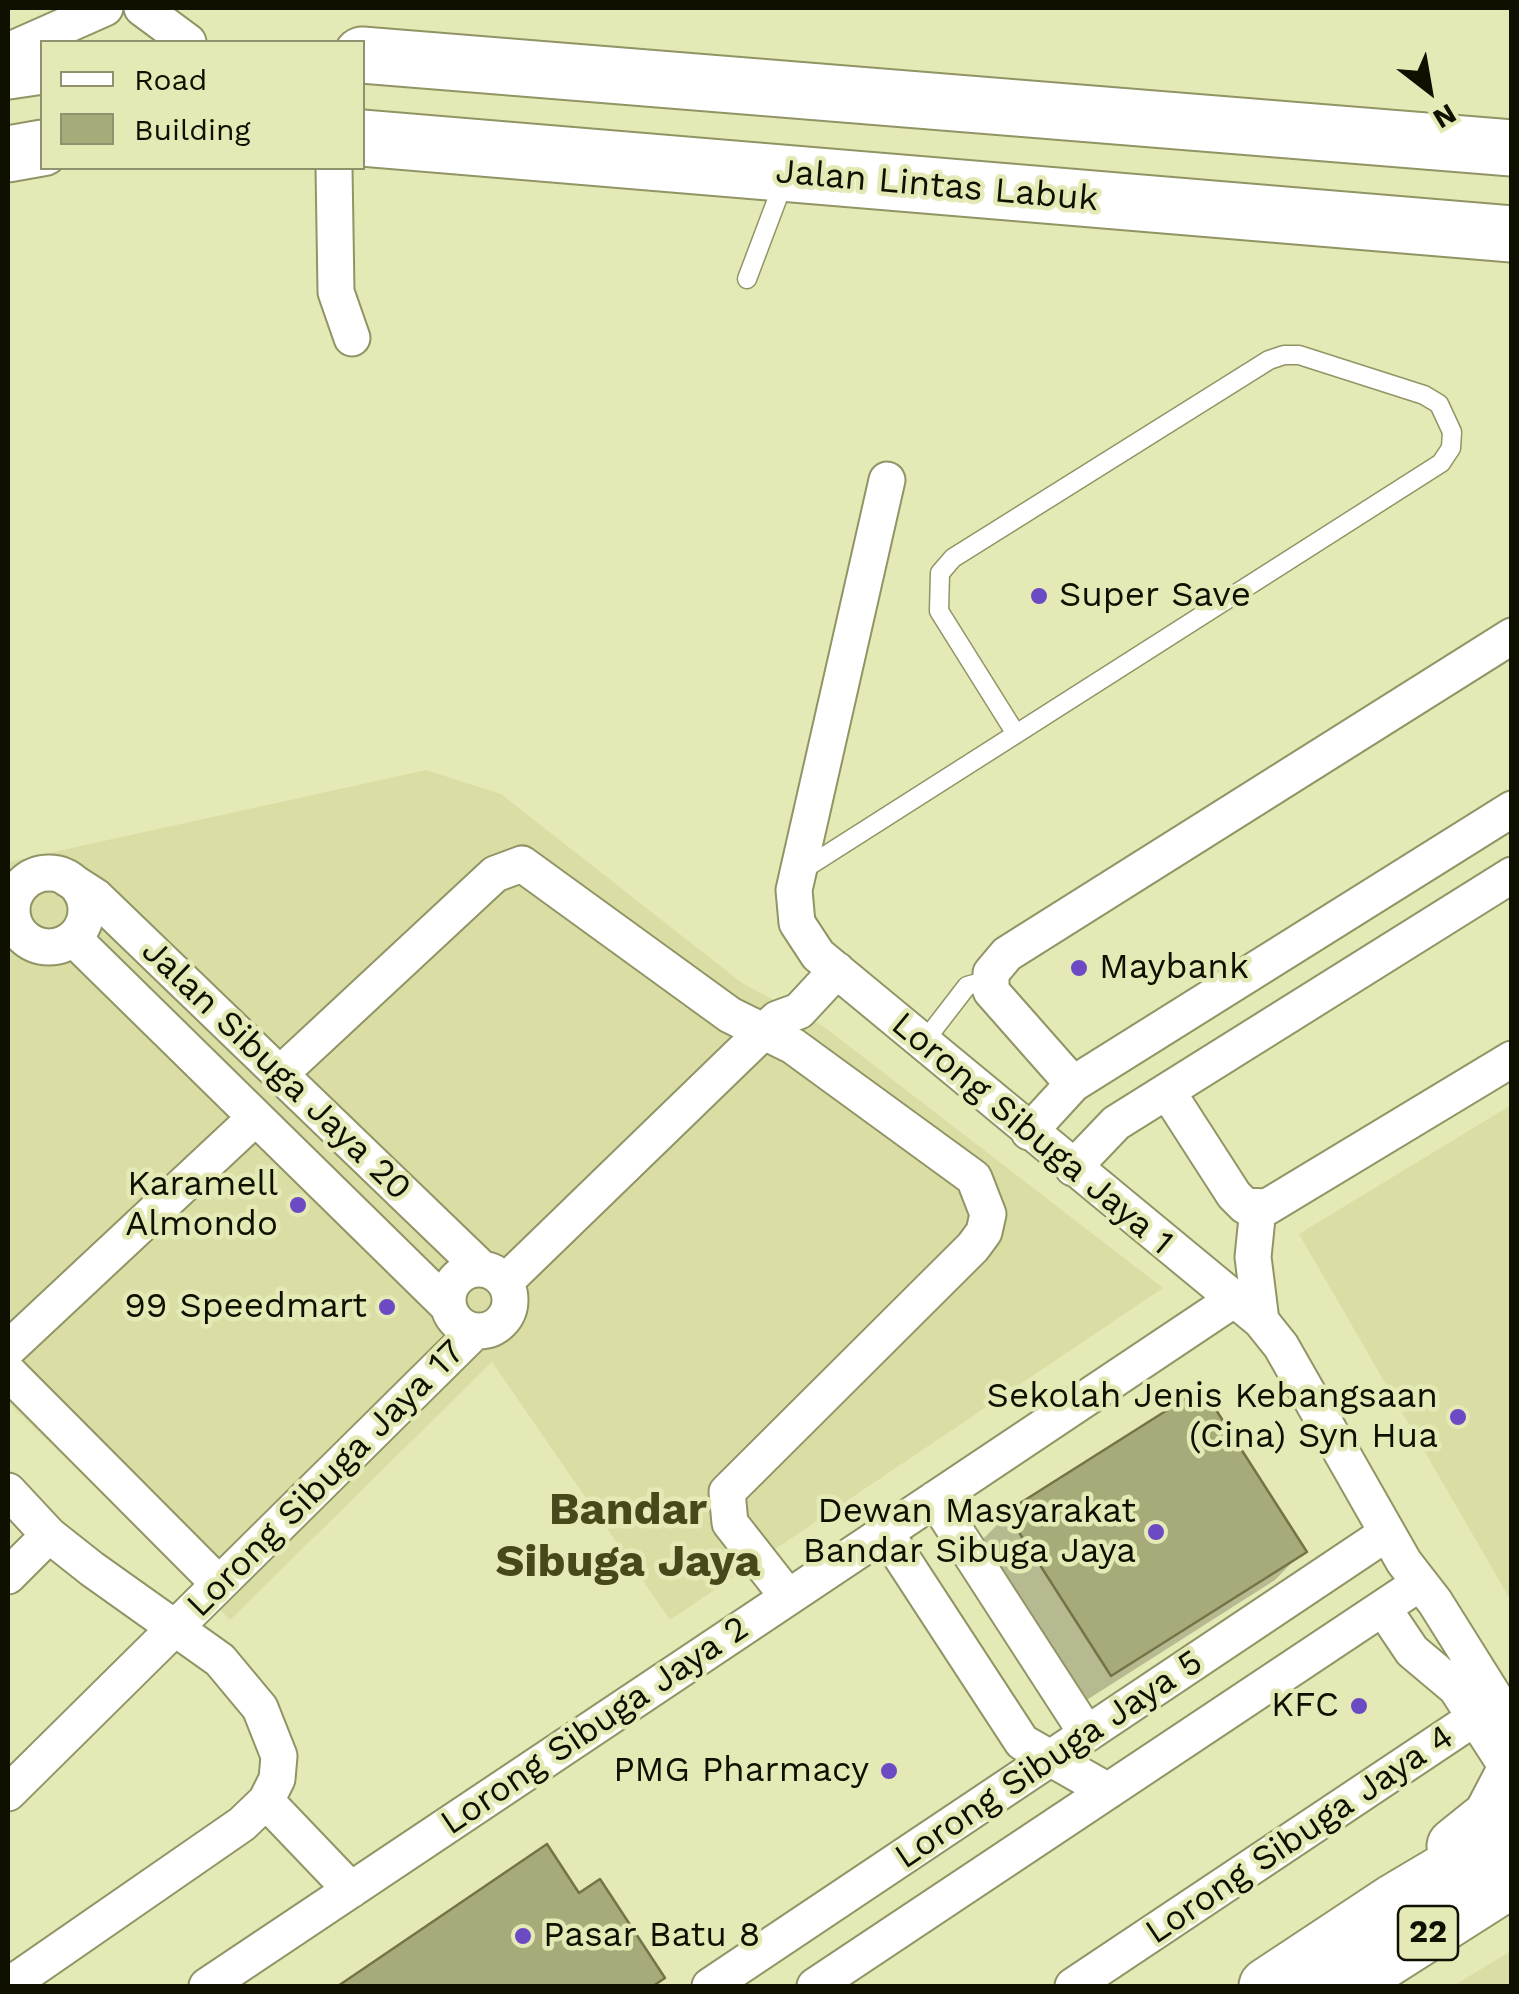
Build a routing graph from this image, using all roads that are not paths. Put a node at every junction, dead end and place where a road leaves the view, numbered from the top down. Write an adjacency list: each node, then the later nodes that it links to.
1 (105, 8): 4 (street)
2 (142, 8): 3 (street)
3 (182, 40)
4 (8, 51)
5 (365, 55): 10 (main road)
6 (40, 66): 7 (main road)
7 (8, 70)
8 (365, 138): 13 (main road, Jalan Lintas Labuk)
9 (40, 148): 11 (main road)
10 (1512, 148)
11 (8, 154)
12 (334, 170): 16 (street)
13 (787, 173): 14 (main road, Jalan Lintas Labuk); 15 (lane)
14 (1512, 234)
15 (747, 279)
16 (352, 338)
17 (886, 480): 21 (street, Lorong Sibuga Jaya 1)
18 (1512, 636): 28 (street)
19 (1016, 734): 19 (lane); 21 (lane)
20 (1512, 809): 33 (street)
21 (800, 872): 27 (street, Lorong Sibuga Jaya 1)
22 (1512, 875): 34 (street)
23 (65, 876): 24 (street); 25 (street); 32 (street, Jalan Sibuga Jaya 20)
24 (10, 899): 26 (street)
25 (72, 938): 26 (street); 35 (street, Jalan Sibuga Jaya 20)
26 (18, 950)
27 (828, 963): 29 (street); 30 (street, Lorong Sibuga Jaya 1)
28 (988, 980): 30 (lane); 33 (street)
29 (771, 1025): 32 (street); 39 (street); 54 (street)
30 (923, 1042): 36 (street, Lorong Sibuga Jaya 1)
31 (1512, 1059): 38 (street)
32 (281, 1075): 35 (street); 39 (street, Jalan Sibuga Jaya 20)
33 (1073, 1084): 36 (street)
34 (1167, 1091): 37 (street); 38 (street)
35 (261, 1124): 40 (street, Jalan Sibuga Jaya 20); 43 (street)
36 (1029, 1132): 37 (street, Lorong Sibuga Jaya 1)
37 (1073, 1168): 41 (street, Lorong Sibuga Jaya 1)
38 (1258, 1208): 41 (street)
39 (494, 1275): 40 (street); 42 (street)
40 (449, 1307): 42 (street)
41 (1247, 1310): 46 (street, Lorong Sibuga Jaya 2); 48 (street, Lorong Sibuga Jaya 1)
42 (475, 1331): 53 (street, Lorong Sibuga Jaya 17)
43 (8, 1349)
44 (8, 1372): 53 (street)
45 (8, 1491): 49 (street)
46 (935, 1499): 47 (street, Lorong Sibuga Jaya 2); 59 (street)
47 (885, 1532): 54 (street, Lorong Sibuga Jaya 2); 60 (street)
48 (1387, 1533): 50 (street, Lorong Sibuga Jaya 5); 52 (street, Lorong Sibuga Jaya 1)
49 (49, 1535): 51 (street); 56 (street)
50 (1332, 1570): 55 (street); 59 (street, Lorong Sibuga Jaya 5)
51 (8, 1576)
52 (1420, 1583): 55 (street, Lorong Sibuga Jaya 5); 58 (street, Lorong Sibuga Jaya 1)
53 (220, 1584): 56 (street, Lorong Sibuga Jaya 17)
54 (788, 1597): 67 (street, Lorong Sibuga Jaya 2)
55 (1373, 1615): 57 (street); 62 (street, Lorong Sibuga Jaya 5)
56 (177, 1626): 63 (street, Lorong Sibuga Jaya 17); 64 (street)
57 (1476, 1716): 61 (street); 73 (street, Lorong Sibuga Jaya 4)
58 (1512, 1725)
59 (1087, 1734): 60 (street, Lorong Sibuga Jaya 5)
60 (1048, 1760): 62 (street); 71 (street, Lorong Sibuga Jaya 5)
61 (1512, 1776): 68 (main road)
62 (1108, 1791): 72 (street, Lorong Sibuga Jaya 5)
63 (8, 1792)
64 (266, 1801): 67 (street); 69 (street)
65 (1512, 1832): 68 (main road, 22)
66 (1512, 1879): 75 (main road, 22)
67 (351, 1890): 70 (street, Lorong Sibuga Jaya 2)
68 (1394, 1902): 74 (main road, 22)
69 (8, 1986)
70 (207, 1986)
71 (710, 1986)
72 (815, 1986)
73 (1073, 1986)
74 (1267, 1986)
75 (1344, 1986)

